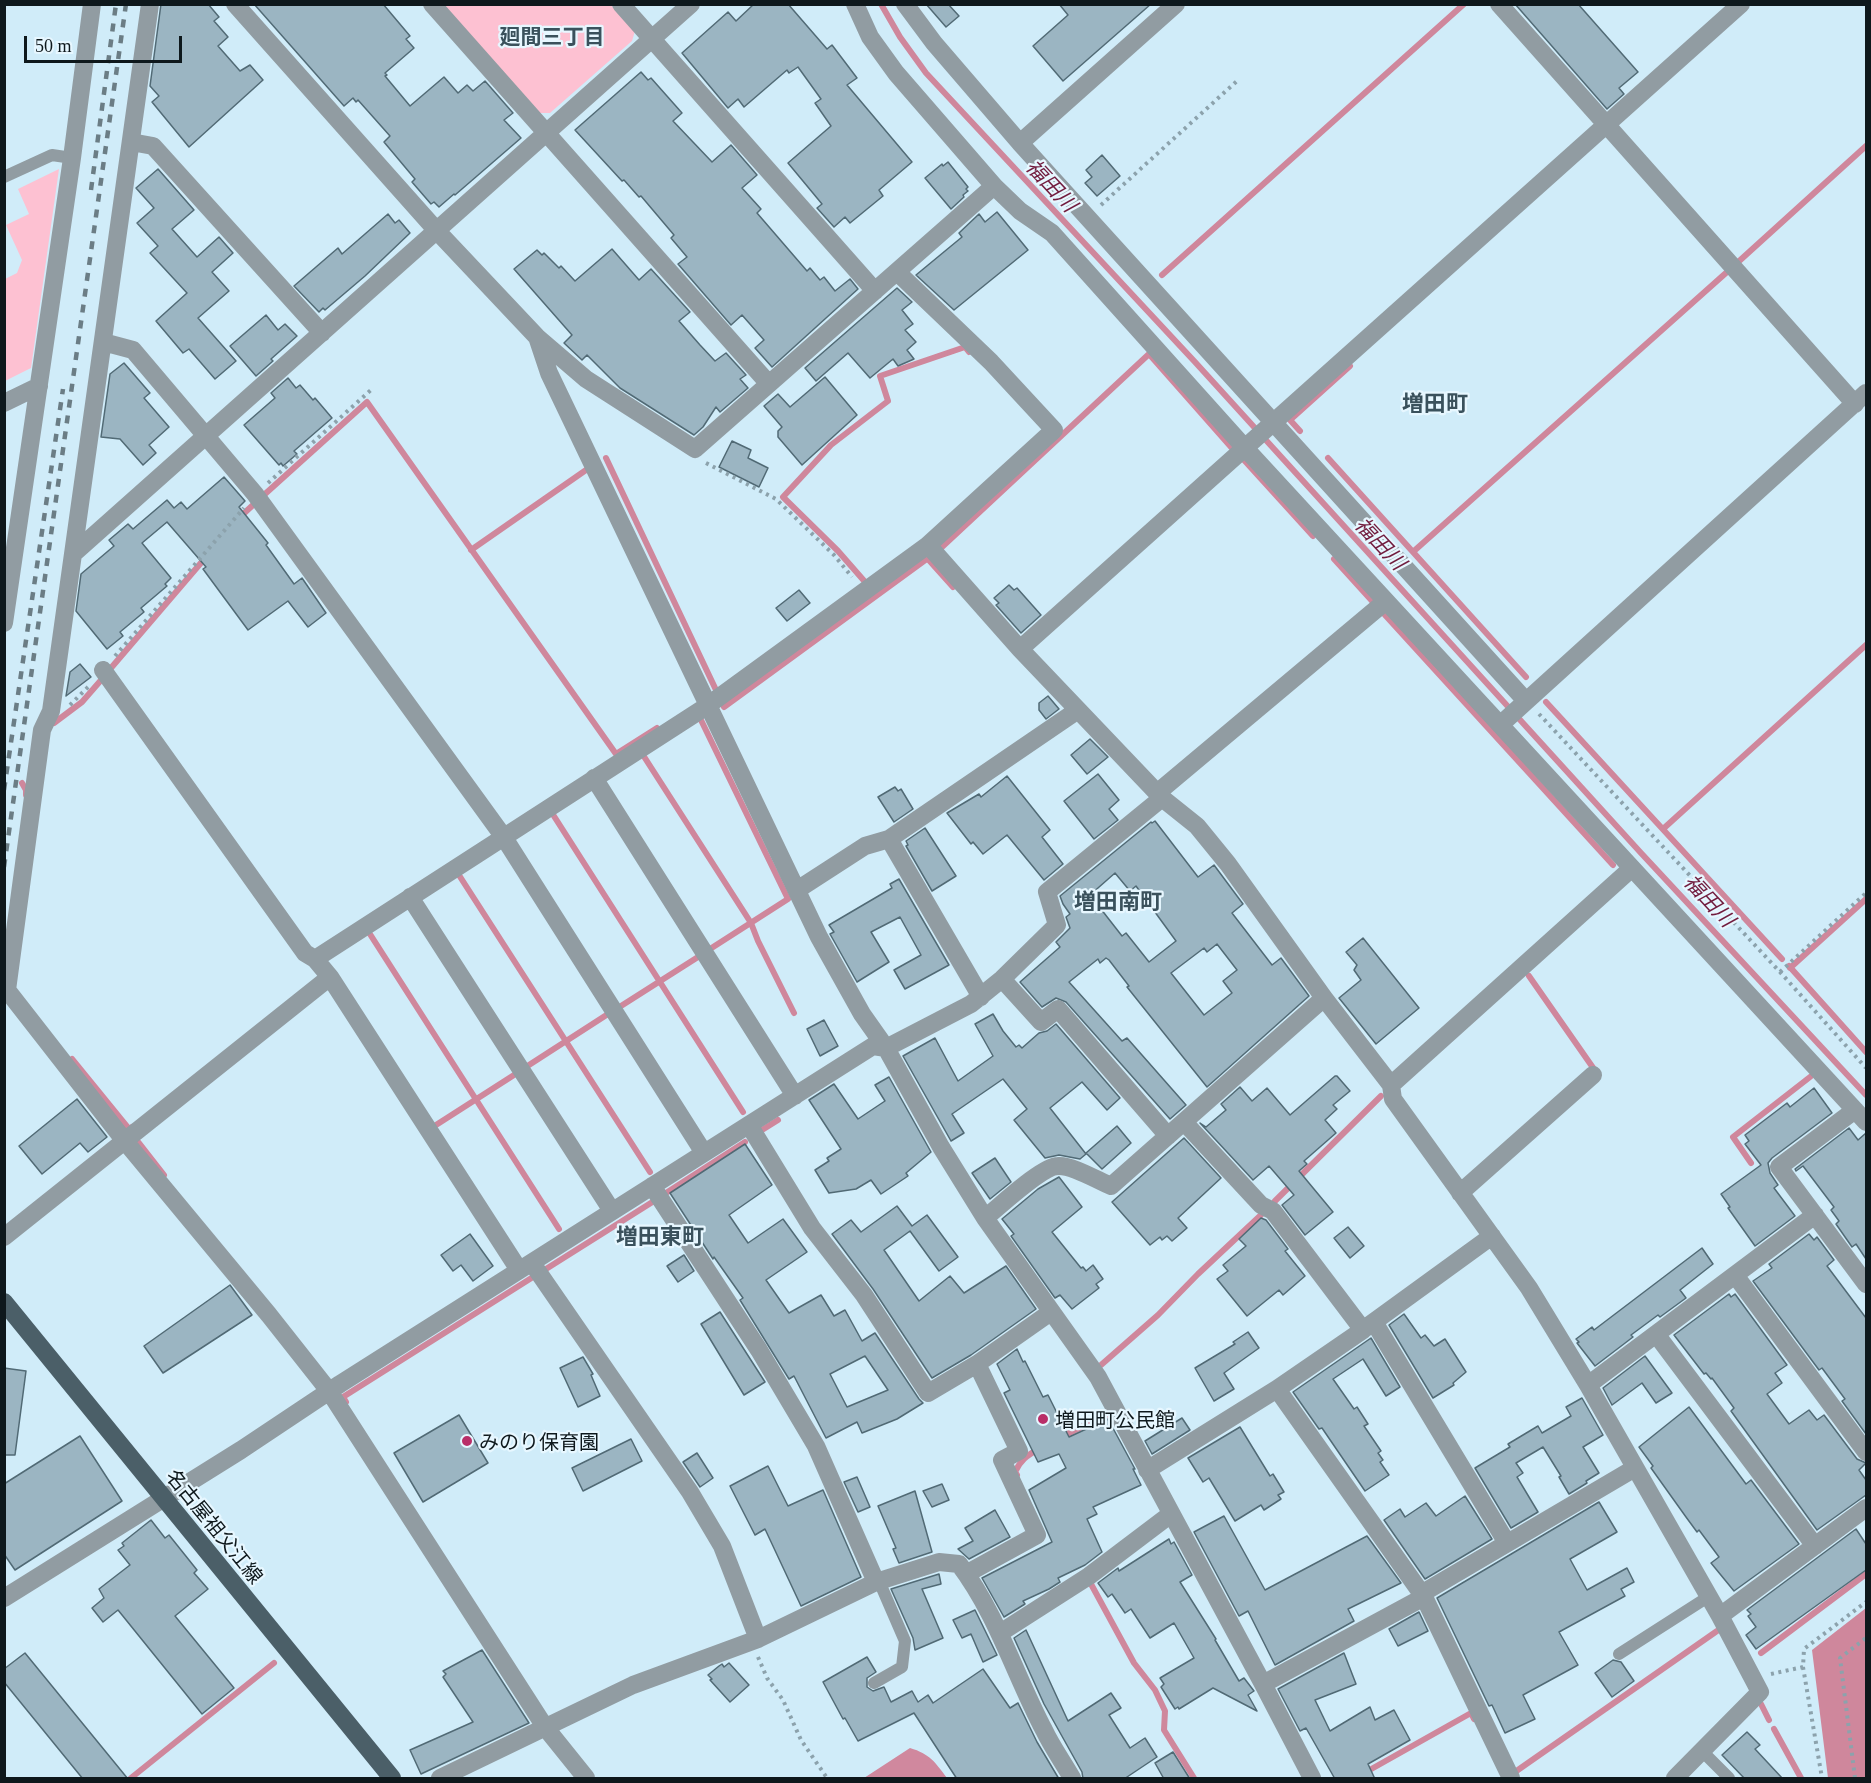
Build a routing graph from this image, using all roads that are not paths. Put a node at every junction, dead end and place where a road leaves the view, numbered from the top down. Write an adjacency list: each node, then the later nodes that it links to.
1 (92, 4): 17 (street)
2 (150, 4): 15 (street)
3 (235, 4): 20 (street)
4 (432, 4): 14 (street)
5 (621, 4): 12 (street)
6 (692, 4): 12 (street)
7 (855, 4): 19 (street)
8 (905, 4): 16 (street)
9 (1176, 4): 16 (street)
10 (1499, 4): 13 (street)
11 (1741, 4): 13 (street)
12 (652, 39): 14 (street); 22 (street)
13 (1607, 124): 28 (street); 30 (street)
14 (546, 133): 20 (street); 26 (street)
15 (131, 142): 23 (street); 25 (street)
16 (1020, 143): 30 (street)
17 (72, 158): 18 (lane); 27 (street)
18 (4, 177)
19 (994, 186): 21 (street); 32 (street)
20 (437, 231): 23 (street); 24 (street)
21 (897, 272): 22 (street); 33 (street)
22 (875, 291): 26 (street)
23 (322, 333): 31 (street)
24 (537, 337): 26 (street); 40 (street)
25 (103, 342): 31 (street); 34 (street)
26 (769, 384)
27 (39, 386): 29 (street); 36 (street)
28 (1860, 399): 39 (street)
29 (4, 403)
30 (1270, 425): 32 (street); 39 (street)
31 (206, 436): 34 (street); 45 (street)
32 (1248, 445): 35 (street); 37 (street)
33 (928, 545): 37 (street); 40 (street)
34 (73, 554): 63 (street)
35 (1386, 601): 42 (street); 44 (street)
36 (4, 623)
37 (1020, 649): 41 (street)
38 (103, 670): 50 (street)
39 (1525, 702): 42 (street)
40 (706, 706): 43 (street); 48 (street)
41 (1078, 710): 44 (street); 46 (street)
42 (1504, 721): 47 (street)
43 (594, 778): 45 (street); 58 (street)
44 (1160, 796): 52 (street); 54 (street)
45 (503, 836): 49 (street); 64 (street)
46 (889, 839): 48 (street); 53 (street)
47 (1632, 868): 57 (street); 59 (street)
48 (797, 890): 55 (street)
49 (410, 897): 50 (street); 67 (street)
50 (315, 959): 51 (street)
51 (330, 976): 63 (street); 72 (street)
52 (1002, 978): 53 (street); 62 (street)
53 (981, 997): 55 (street)
54 (1324, 998): 57 (street); 60 (street)
55 (886, 1048): 58 (street); 69 (street)
56 (1593, 1075): 66 (street)
57 (1391, 1085): 66 (street)
58 (795, 1096): 61 (street)
59 (1861, 1116): 68 (street)
60 (1184, 1122): 62 (street); 77 (street)
61 (749, 1125): 64 (street); 79 (street)
62 (1168, 1136): 69 (street)
63 (124, 1140): 71 (street); 82 (street)
64 (704, 1153): 65 (street)
65 (652, 1186): 67 (street); 92 (street)
66 (1460, 1193): 70 (street)
67 (612, 1211): 72 (street)
68 (1815, 1215): 73 (street); 74 (street)
69 (985, 1218): 76 (street)
70 (1492, 1236): 77 (street); 80 (street)
71 (4, 1237)
72 (525, 1267): 82 (street); 98 (street)
73 (1736, 1275): 78 (street); 83 (street)
74 (1866, 1284)
75 (4, 1302): 86 (main road, 名古屋祖父江線)
76 (1052, 1312): 79 (street); 85 (street)
77 (1369, 1326): 81 (street); 89 (street)
78 (1656, 1334): 80 (street); 90 (street)
79 (977, 1364): 91 (street)
80 (1588, 1385): 84 (street)
81 (1278, 1389): 85 (street); 93 (street)
82 (329, 1391): 86 (street); 102 (street)
83 (1866, 1452)
84 (1635, 1468): 89 (street); 94 (street)
85 (1147, 1470): 88 (street)
86 (163, 1497): 95 (street); 104 (main road, 名古屋祖父江線)
87 (1866, 1508): 90 (street)
88 (1171, 1514): 97 (street); 101 (street)
89 (1508, 1543): 93 (street)
90 (1815, 1546): 96 (street)
91 (966, 1574): 92 (street); 97 (street)
92 (877, 1582): 98 (street); 100 (lane)
93 (1422, 1596): 101 (street); 109 (street)
94 (1708, 1597): 96 (street); 99 (lane)
95 (4, 1598)
96 (1720, 1617): 103 (street)
97 (1000, 1633): 107 (street)
98 (755, 1640): 102 (street)
99 (1619, 1654)
100 (874, 1683)
101 (1263, 1684): 108 (street)
102 (545, 1727): 105 (street); 106 (street)
103 (1701, 1751): 110 (street); 111 (lane)
104 (392, 1779)
105 (440, 1779)
106 (586, 1779)
107 (1072, 1779)
108 (1312, 1779)
109 (1512, 1779)
110 (1675, 1779)
111 (1729, 1779)

